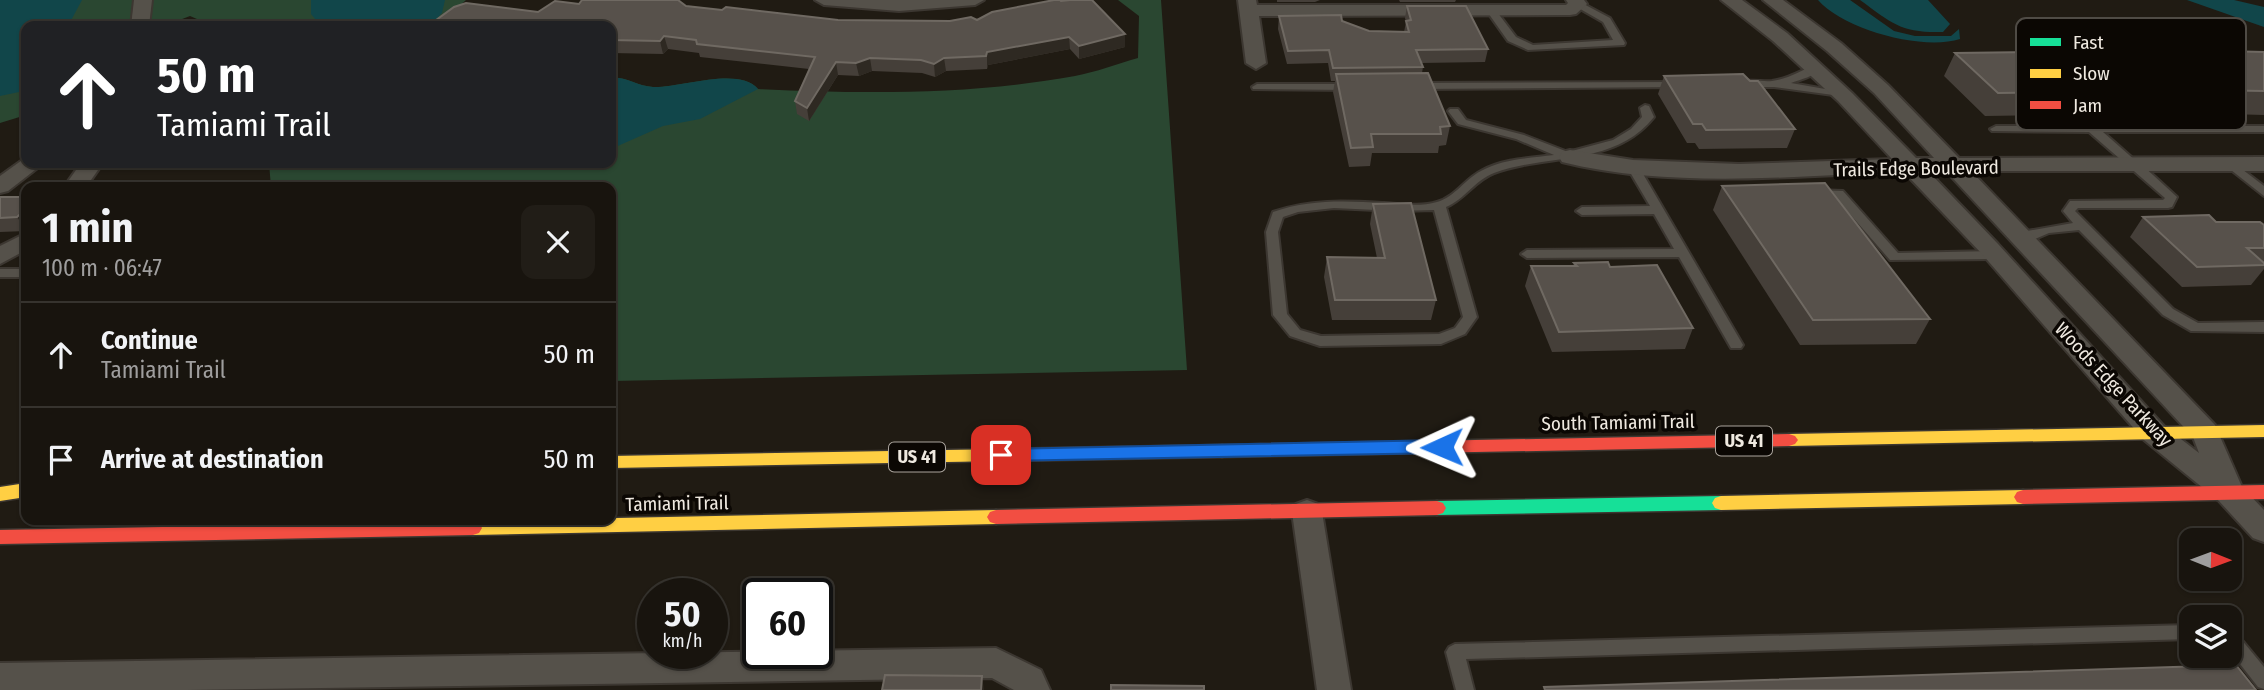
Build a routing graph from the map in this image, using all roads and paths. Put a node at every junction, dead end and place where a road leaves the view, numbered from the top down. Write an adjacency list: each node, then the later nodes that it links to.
1 (143, 0): 9 (street)
2 (824, 0): 3 (street)
3 (975, 0)
4 (1730, 0): 11 (street, Woods Edge Parkway)
5 (1772, 0): 30 (street, Woods Edge Parkway)
6 (1577, 2): 8 (street); 8 (lane)
7 (1248, 6): 8 (street); 10 (street)
8 (1491, 10)
9 (141, 21)
10 (1256, 63)
11 (1816, 68): 13 (lane); 19 (street, Woods Edge Parkway)
12 (1734, 84): 13 (lane)
13 (1774, 84): 19 (lane)
14 (1628, 85): 15 (lane); 16 (lane); 26 (lane)
15 (1695, 85)
16 (1404, 86)
17 (1257, 87): 18 (lane)
18 (1362, 87)
19 (1844, 95): 29 (street, Woods Edge Parkway)
20 (1454, 111): 26 (lane)
21 (1996, 129): 22 (lane)
22 (2016, 129)
23 (2246, 129): 24 (lane)
24 (2264, 129)
25 (2093, 130): 31 (lane)
26 (1570, 157): 32 (street, Trails Edge Boulevard); 37 (lane)
27 (2230, 164): 28 (street, Trails Edge Boulevard); 31 (street, Trails Edge Boulevard); 35 (lane)
28 (2264, 164)
29 (1910, 166): 30 (street, Trails Edge Boulevard); 32 (street, Trails Edge Boulevard); 45 (street, Woods Edge Parkway)
30 (1955, 166): 31 (street, Trails Edge Boulevard); 41 (street, Woods Edge Parkway)
31 (2135, 166): 40 (lane)
32 (1633, 167): 38 (lane)
33 (26, 168): 34 (street)
34 (0, 186)
35 (2264, 192)
36 (1798, 194): 45 (lane)
37 (1439, 206): 37 (lane)
38 (1658, 210): 39 (lane); 43 (lane)
39 (1582, 211)
40 (2082, 226): 41 (lane); 49 (lane)
41 (2020, 236): 52 (street, Woods Edge Parkway)
42 (21, 243): 46 (street)
43 (1682, 253): 44 (lane); 50 (lane)
44 (1527, 254)
45 (1995, 255): 53 (street, Woods Edge Parkway)
46 (0, 257)
47 (0, 273): 48 (lane)
48 (21, 273)
49 (2264, 327)
50 (1736, 345)
51 (2264, 431): 52 (main road, South Tamiami Trail / US 41)
52 (2204, 432): 53 (main road, South Tamiami Trail / US 41); 57 (street, Woods Edge Parkway)
53 (2154, 433): 54 (main road, South Tamiami Trail / US 41); 57 (street, Woods Edge Parkway)
54 (616, 462)
55 (21, 491): 58 (main road)
56 (2264, 492): 57 (main road)
57 (2230, 493): 59 (main road); 62 (street)
58 (0, 494)
59 (1307, 512): 61 (main road, Tamiami Trail); 69 (street)
60 (615, 525): 63 (main road, Tamiami Trail)
61 (616, 525)
62 (2264, 530)
63 (0, 537)
64 (2179, 632): 70 (lane)
65 (2242, 653): 67 (lane)
66 (0, 678): 68 (street)
67 (2264, 681)
68 (1033, 690)
69 (1334, 690)
70 (1465, 690)

